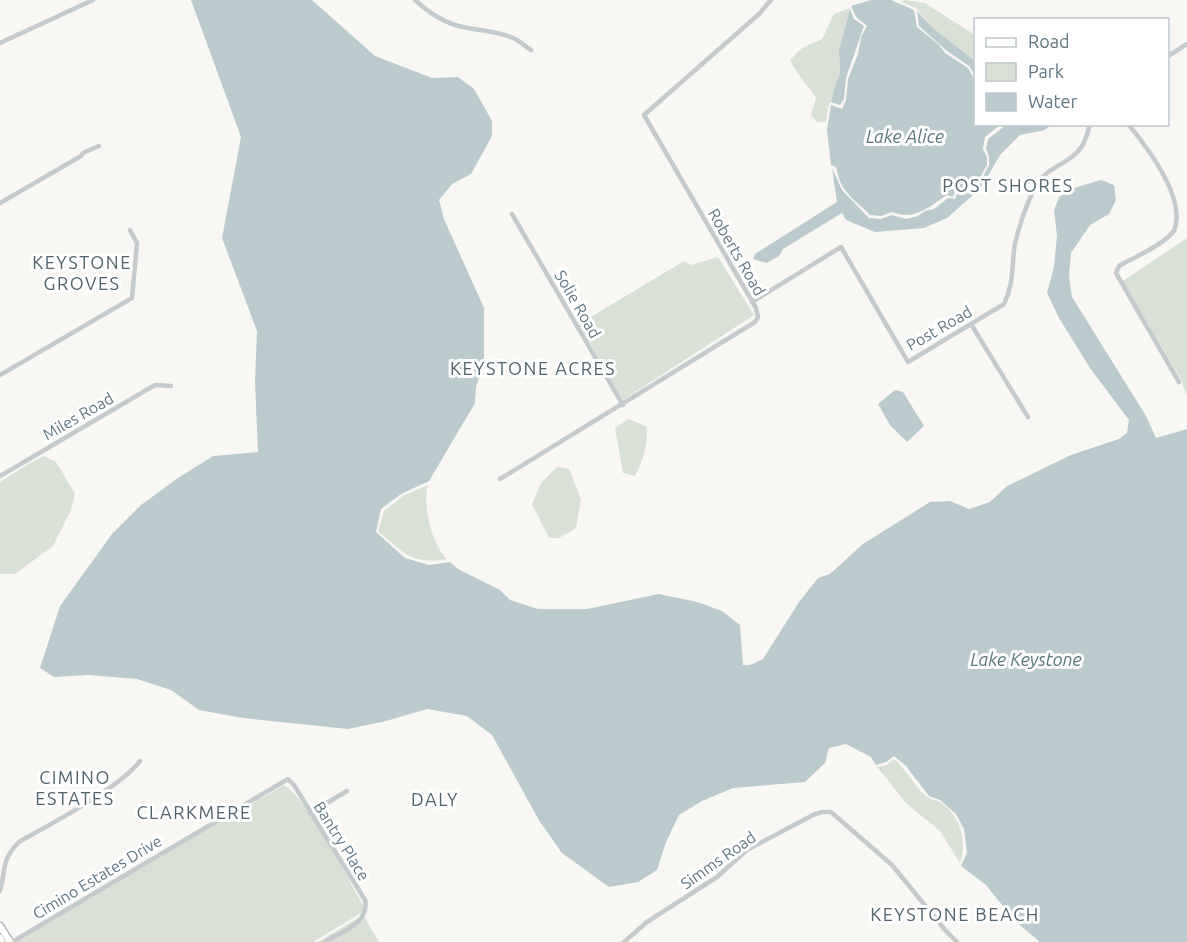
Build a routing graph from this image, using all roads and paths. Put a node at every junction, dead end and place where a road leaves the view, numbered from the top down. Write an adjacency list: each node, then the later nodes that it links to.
1 (93, 0): 4 (street)
2 (415, 0): 6 (street)
3 (771, 0): 14 (street, Roberts Road)
4 (0, 43)
5 (1187, 44): 7 (street)
6 (531, 50)
7 (1169, 55)
8 (1089, 126): 15 (street, Post Road)
9 (1130, 126): 17 (street)
10 (99, 146): 11 (street)
11 (0, 203)
12 (512, 214): 19 (street, Solie Road)
13 (130, 230): 16 (street)
14 (752, 302): 15 (street, Post Road); 19 (street, Roberts Road)
15 (971, 324): 20 (street)
16 (0, 375)
17 (1179, 382)
18 (171, 386): 21 (street, Miles Road)
19 (623, 405): 22 (street, Roberts Road)
20 (1028, 417)
21 (0, 476)
22 (500, 479)
23 (140, 761): 27 (street)
24 (288, 779): 26 (street, Bantry Place); 29 (street, Cimino Estates Drive)
25 (347, 791): 26 (street)
26 (310, 813): 30 (street, Bantry Place)
27 (0, 891)
28 (0, 927): 29 (main road)
29 (10, 942)
30 (325, 942)
31 (624, 942): 32 (street, Simms Road)
32 (957, 942)

